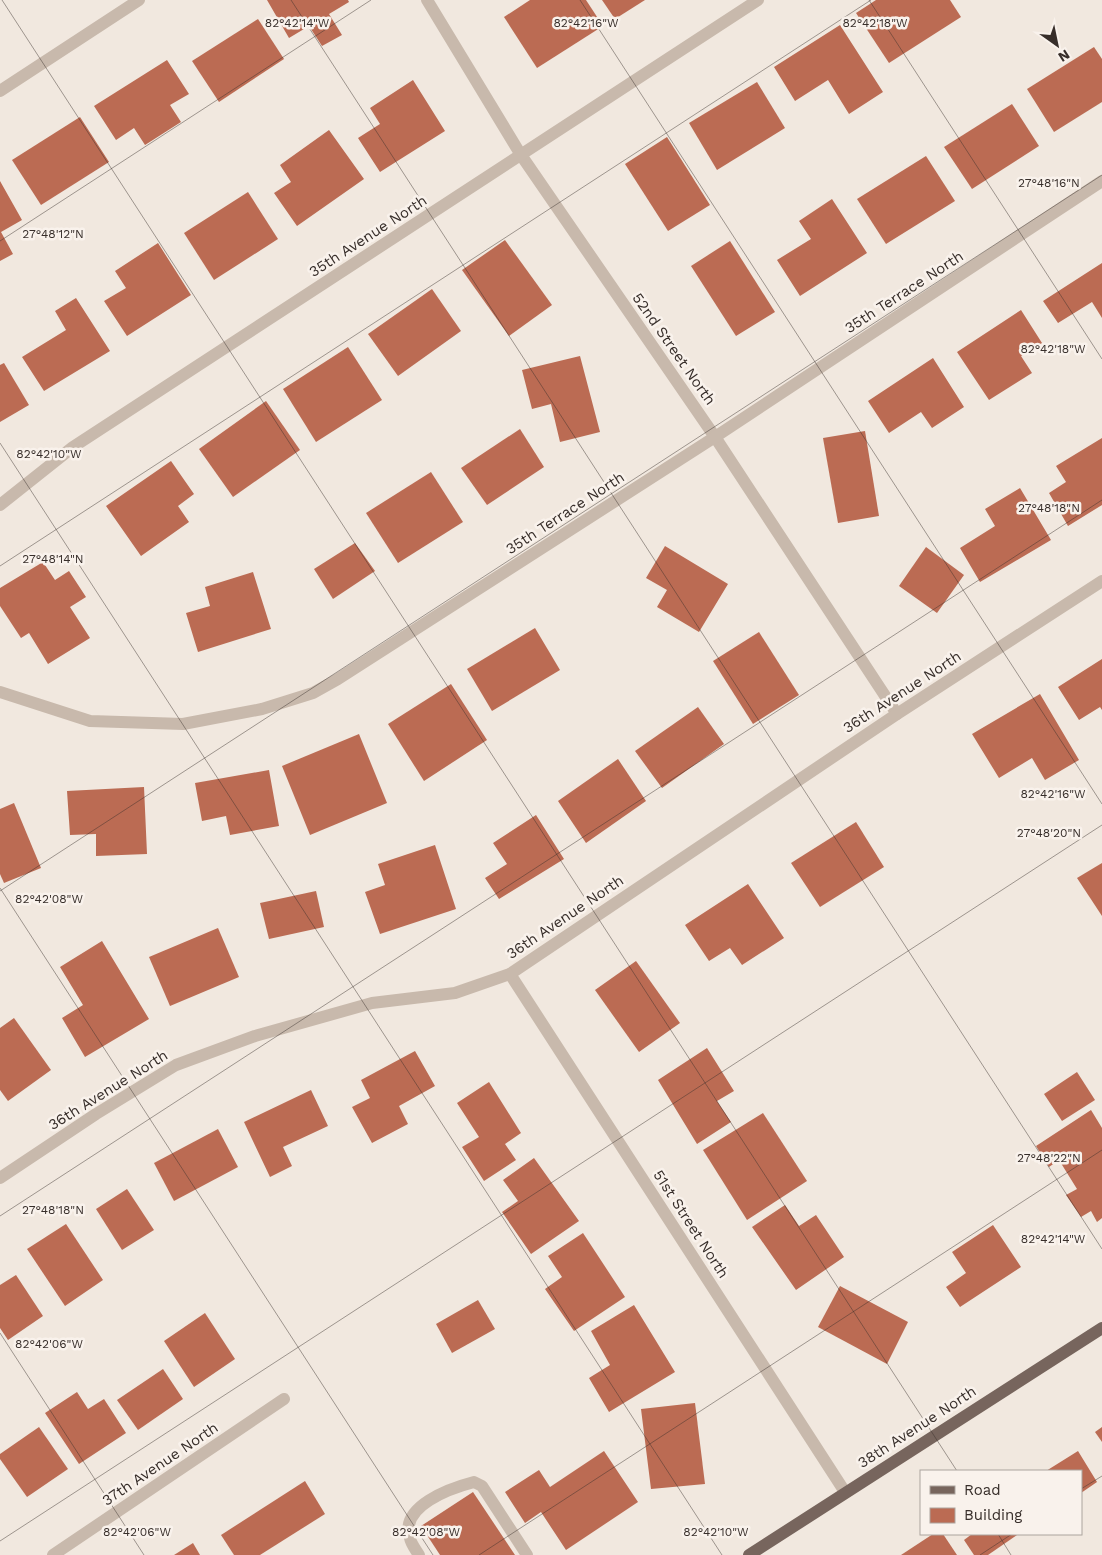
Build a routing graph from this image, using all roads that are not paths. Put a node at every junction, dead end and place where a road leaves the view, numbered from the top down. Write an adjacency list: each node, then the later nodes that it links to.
1 (138, 0): 4 (street)
2 (427, 0): 5 (street, 52nd Street North)
3 (758, 0): 5 (street, 35th Avenue North)
4 (0, 91)
5 (521, 155): 7 (street, 52nd Street North); 8 (street, 35th Avenue North)
6 (1102, 181): 7 (street, 35th Terrace North)
7 (715, 437): 10 (street, 35th Terrace North); 11 (street, 52nd Street North)
8 (0, 505)
9 (1102, 581): 11 (street, 36th Avenue North)
10 (0, 692)
11 (897, 714): 12 (street, 36th Avenue North)
12 (510, 974): 13 (street, 36th Avenue North); 16 (street, 51st Street North)
13 (0, 1178)
14 (1102, 1328): 16 (main road, 38th Avenue North)
15 (284, 1399): 17 (street, 37th Avenue North)
16 (845, 1492): 20 (main road, 38th Avenue North)
17 (53, 1555)
18 (419, 1555): 19 (street)
19 (527, 1555)
20 (749, 1555)

